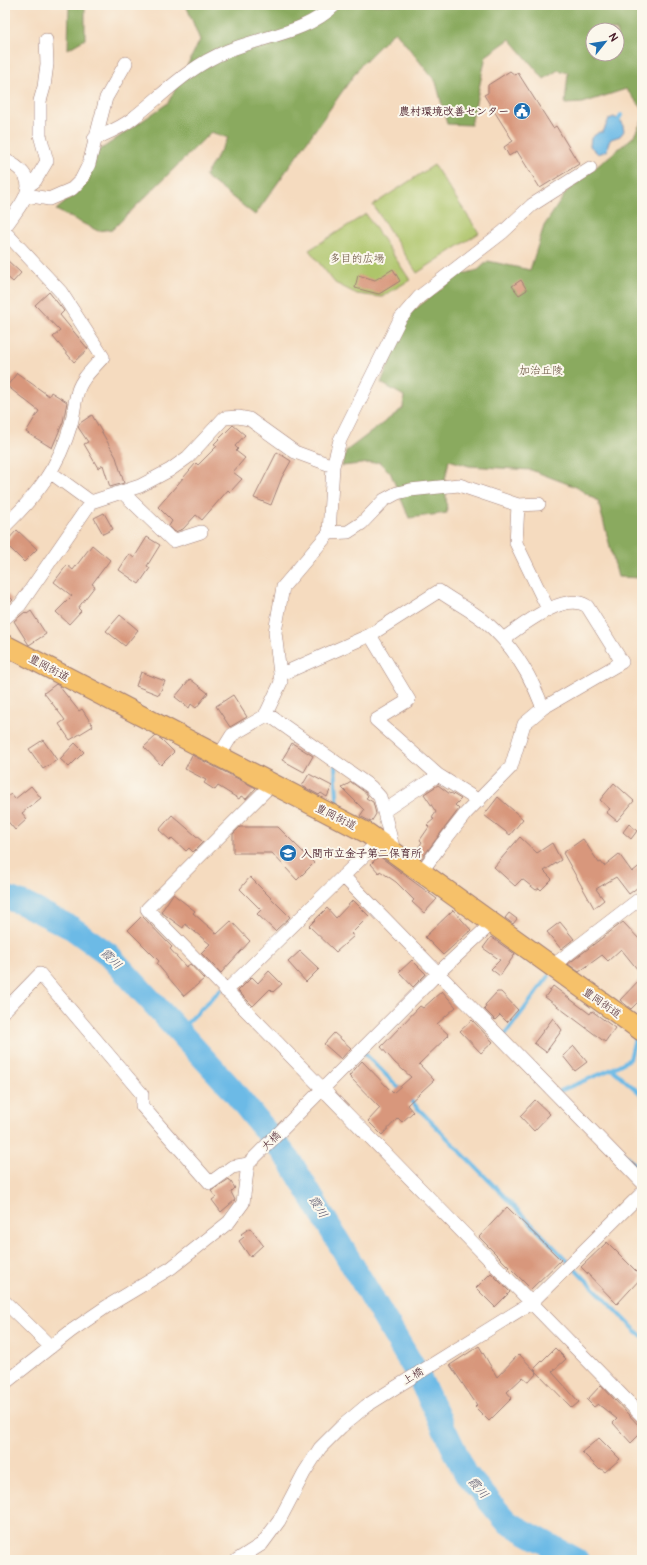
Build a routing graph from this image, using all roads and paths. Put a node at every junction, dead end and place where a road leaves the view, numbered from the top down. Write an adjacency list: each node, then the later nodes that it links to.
1 (335, 5): 4 (street)
2 (46, 40): 7 (street)
3 (126, 63): 4 (street)
4 (94, 139): 7 (street)
5 (5, 160): 7 (street)
6 (590, 168): 10 (street)
7 (28, 190): 8 (street)
8 (5, 227)
9 (5, 232): 11 (street)
10 (333, 466): 12 (street); 18 (street)
11 (50, 472): 13 (street); 16 (street)
12 (122, 492): 13 (street); 17 (street)
13 (90, 502): 20 (street)
14 (539, 504): 15 (street)
15 (518, 505): 18 (street); 19 (street)
16 (5, 526)
17 (201, 532)
18 (329, 533): 24 (street)
19 (548, 609): 22 (street); 25 (street)
20 (5, 618)
21 (370, 635): 22 (street); 24 (street); 28 (street)
22 (503, 639): 25 (street)
23 (5, 644): 27 (main road, 豊岡街道)
24 (280, 675): 26 (street)
25 (543, 708): 30 (street)
26 (266, 713): 27 (street); 31 (street)
27 (218, 756): 29 (main road, 豊岡街道)
28 (438, 775): 30 (street); 31 (street)
29 (272, 784): 32 (main road, 豊岡街道); 39 (street)
30 (479, 801): 33 (street)
31 (384, 811): 32 (street)
32 (387, 846): 33 (main road, 豊岡街道); 34 (street)
33 (422, 871): 36 (main road, 豊岡街道)
34 (343, 876): 38 (street); 39 (street)
35 (642, 898): 37 (street)
36 (492, 923): 37 (main road, 豊岡街道); 38 (street, 大橋)
37 (552, 967): 41 (main road, 豊岡街道)
38 (437, 974): 42 (street, 大橋); 44 (street)
39 (226, 991): 42 (street)
40 (5, 1010): 43 (street)
41 (642, 1031)
42 (322, 1090): 43 (street, 大橋); 47 (street)
43 (251, 1160): 48 (street)
44 (642, 1182)
45 (642, 1193): 47 (street, 上橋)
46 (5, 1302): 48 (street)
47 (531, 1303): 50 (street); 51 (street, 上橋)
48 (51, 1347): 49 (street)
49 (5, 1383)
50 (639, 1408)
51 (237, 1560)

